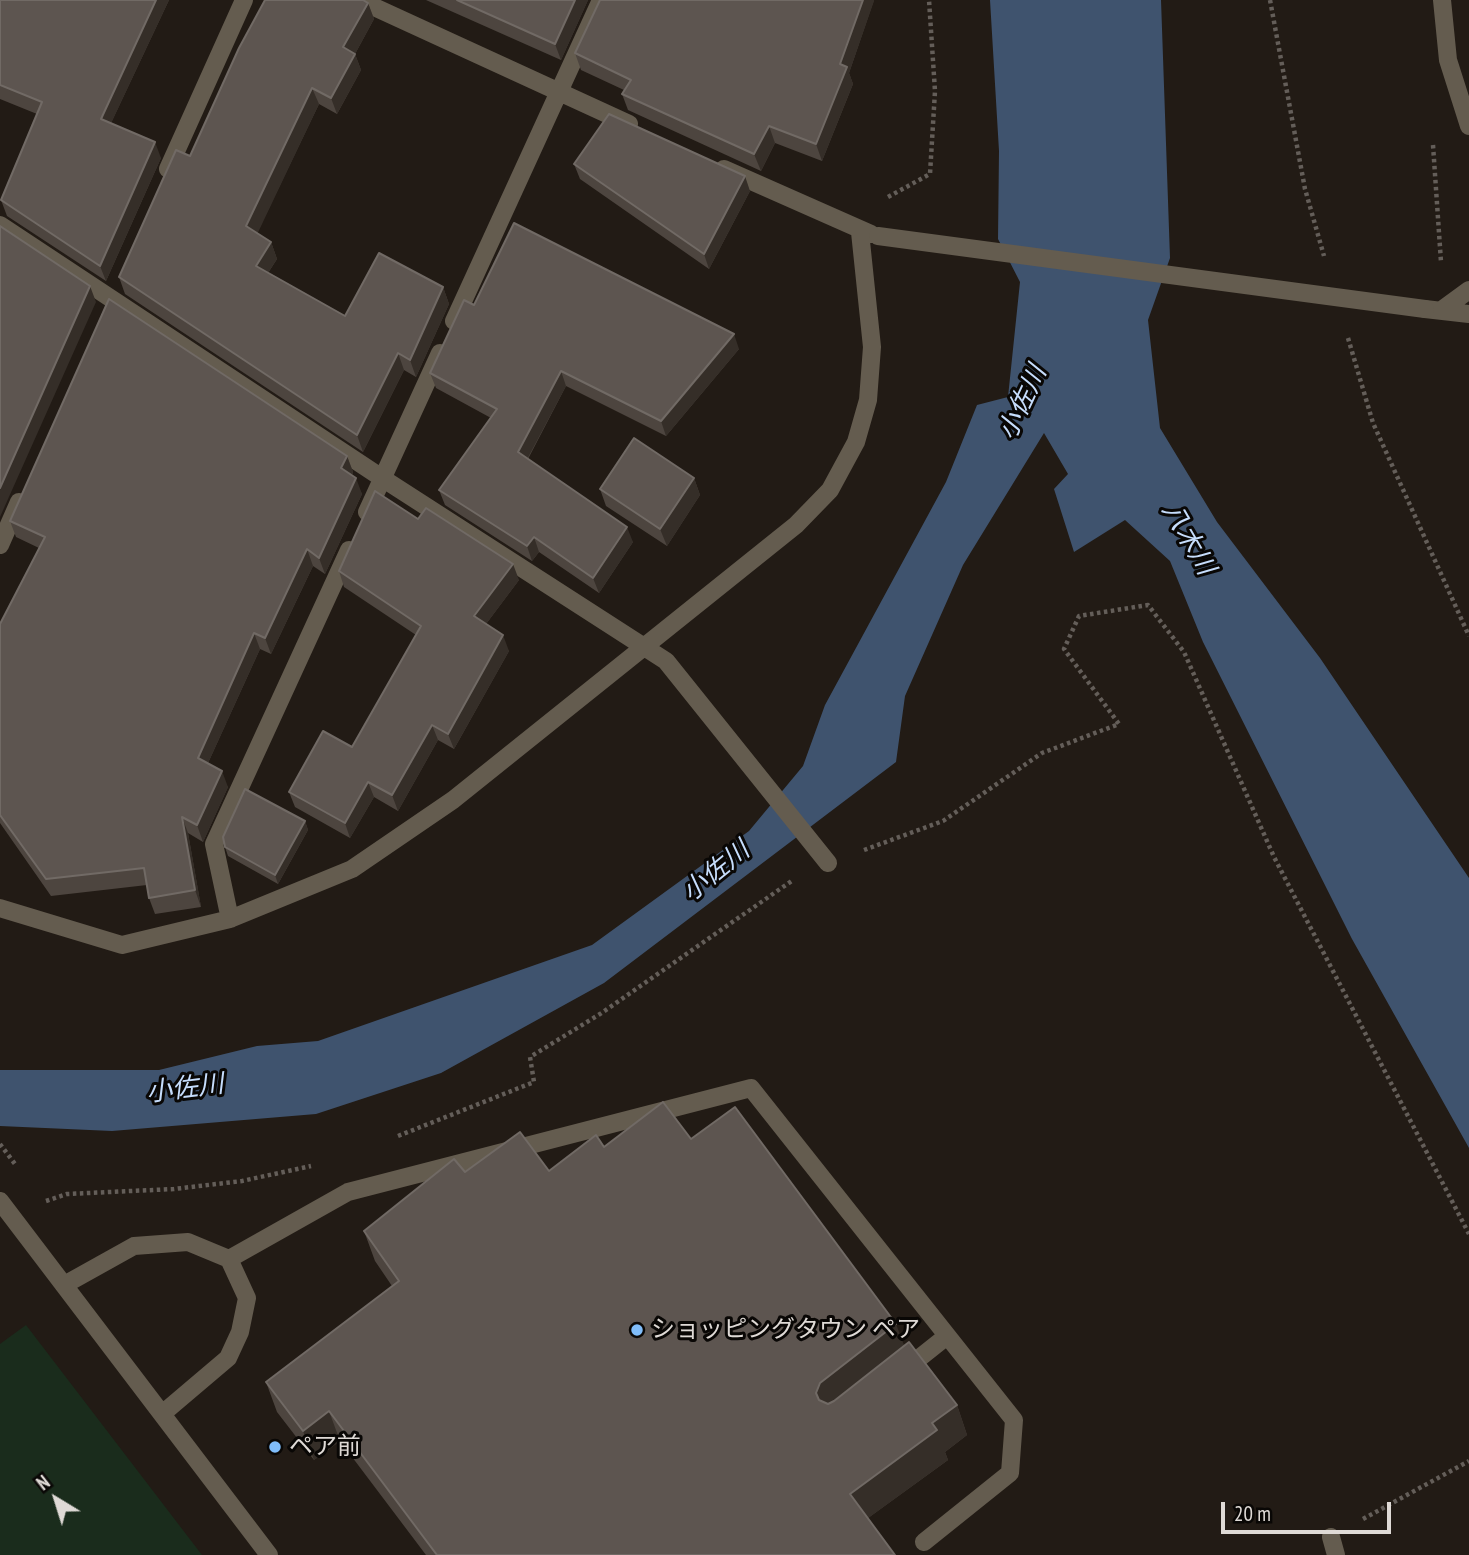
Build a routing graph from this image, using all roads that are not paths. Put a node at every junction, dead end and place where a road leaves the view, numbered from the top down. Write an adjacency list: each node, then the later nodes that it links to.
1 (244, 0): 9 (street)
2 (359, 0): 5 (street)
3 (601, 0): 5 (street)
4 (1442, 0): 6 (street)
5 (560, 92): 7 (street); 15 (street)
6 (1468, 125)
7 (647, 133)
8 (710, 162): 11 (street)
9 (160, 187)
10 (0, 225): 15 (street)
11 (860, 232): 13 (street, bridge); 18 (street)
12 (1466, 293): 13 (street)
13 (1434, 309): 14 (street)
14 (1469, 314)
15 (382, 478): 18 (street); 21 (street)
16 (28, 483): 17 (street)
17 (0, 544)
18 (645, 647): 19 (street); 21 (street)
19 (828, 863)
20 (0, 908): 21 (street)
21 (230, 919)
22 (5, 1207): 24 (street)
23 (229, 1259): 24 (street); 25 (street); 27 (street)
24 (64, 1285): 27 (street)
25 (947, 1336): 26 (street); 29 (street)
26 (893, 1379)
27 (162, 1414): 30 (street)
28 (1331, 1537): 31 (street)
29 (924, 1542)
30 (269, 1555)
31 (1336, 1555)

